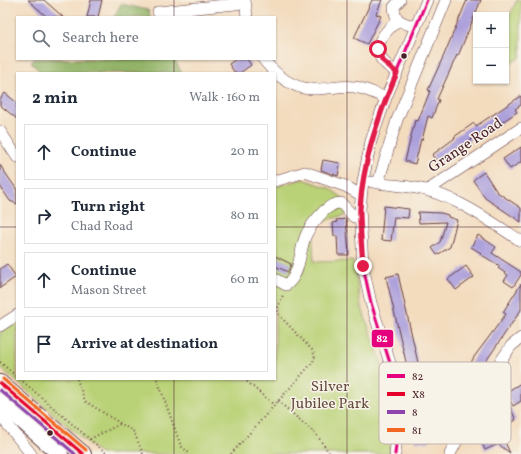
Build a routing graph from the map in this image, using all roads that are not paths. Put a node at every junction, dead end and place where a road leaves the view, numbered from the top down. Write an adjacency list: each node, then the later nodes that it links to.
1 (400, 0): 7 (street)
2 (427, 0): 8 (street)
3 (446, 0): 17 (street)
4 (245, 1): 5 (street); 6 (street)
5 (158, 12)
6 (247, 16)
7 (398, 20): 8 (street); 9 (street)
8 (416, 27): 9 (street)
9 (397, 73): 11 (street)
10 (276, 74): 11 (street)
11 (386, 98): 15 (street)
12 (521, 128): 18 (street, Grange Road)
13 (0, 130): 14 (street)
14 (16, 155)
15 (363, 180): 17 (street); 19 (street)
16 (276, 181): 19 (street)
17 (378, 183): 18 (street)
18 (428, 190): 21 (street)
19 (362, 195): 20 (street)
20 (361, 217): 22 (street); 26 (street)
21 (521, 241)
22 (276, 279)
23 (16, 316): 24 (street)
24 (0, 326)
25 (521, 338): 27 (street)
26 (390, 362)
27 (500, 362)
28 (0, 383): 33 (highway)
29 (0, 401): 33 (highway)
30 (0, 415): 34 (street)
31 (396, 444): 35 (street)
32 (455, 444): 36 (street)
33 (72, 452)
34 (31, 454)
35 (395, 454)
36 (450, 454)

